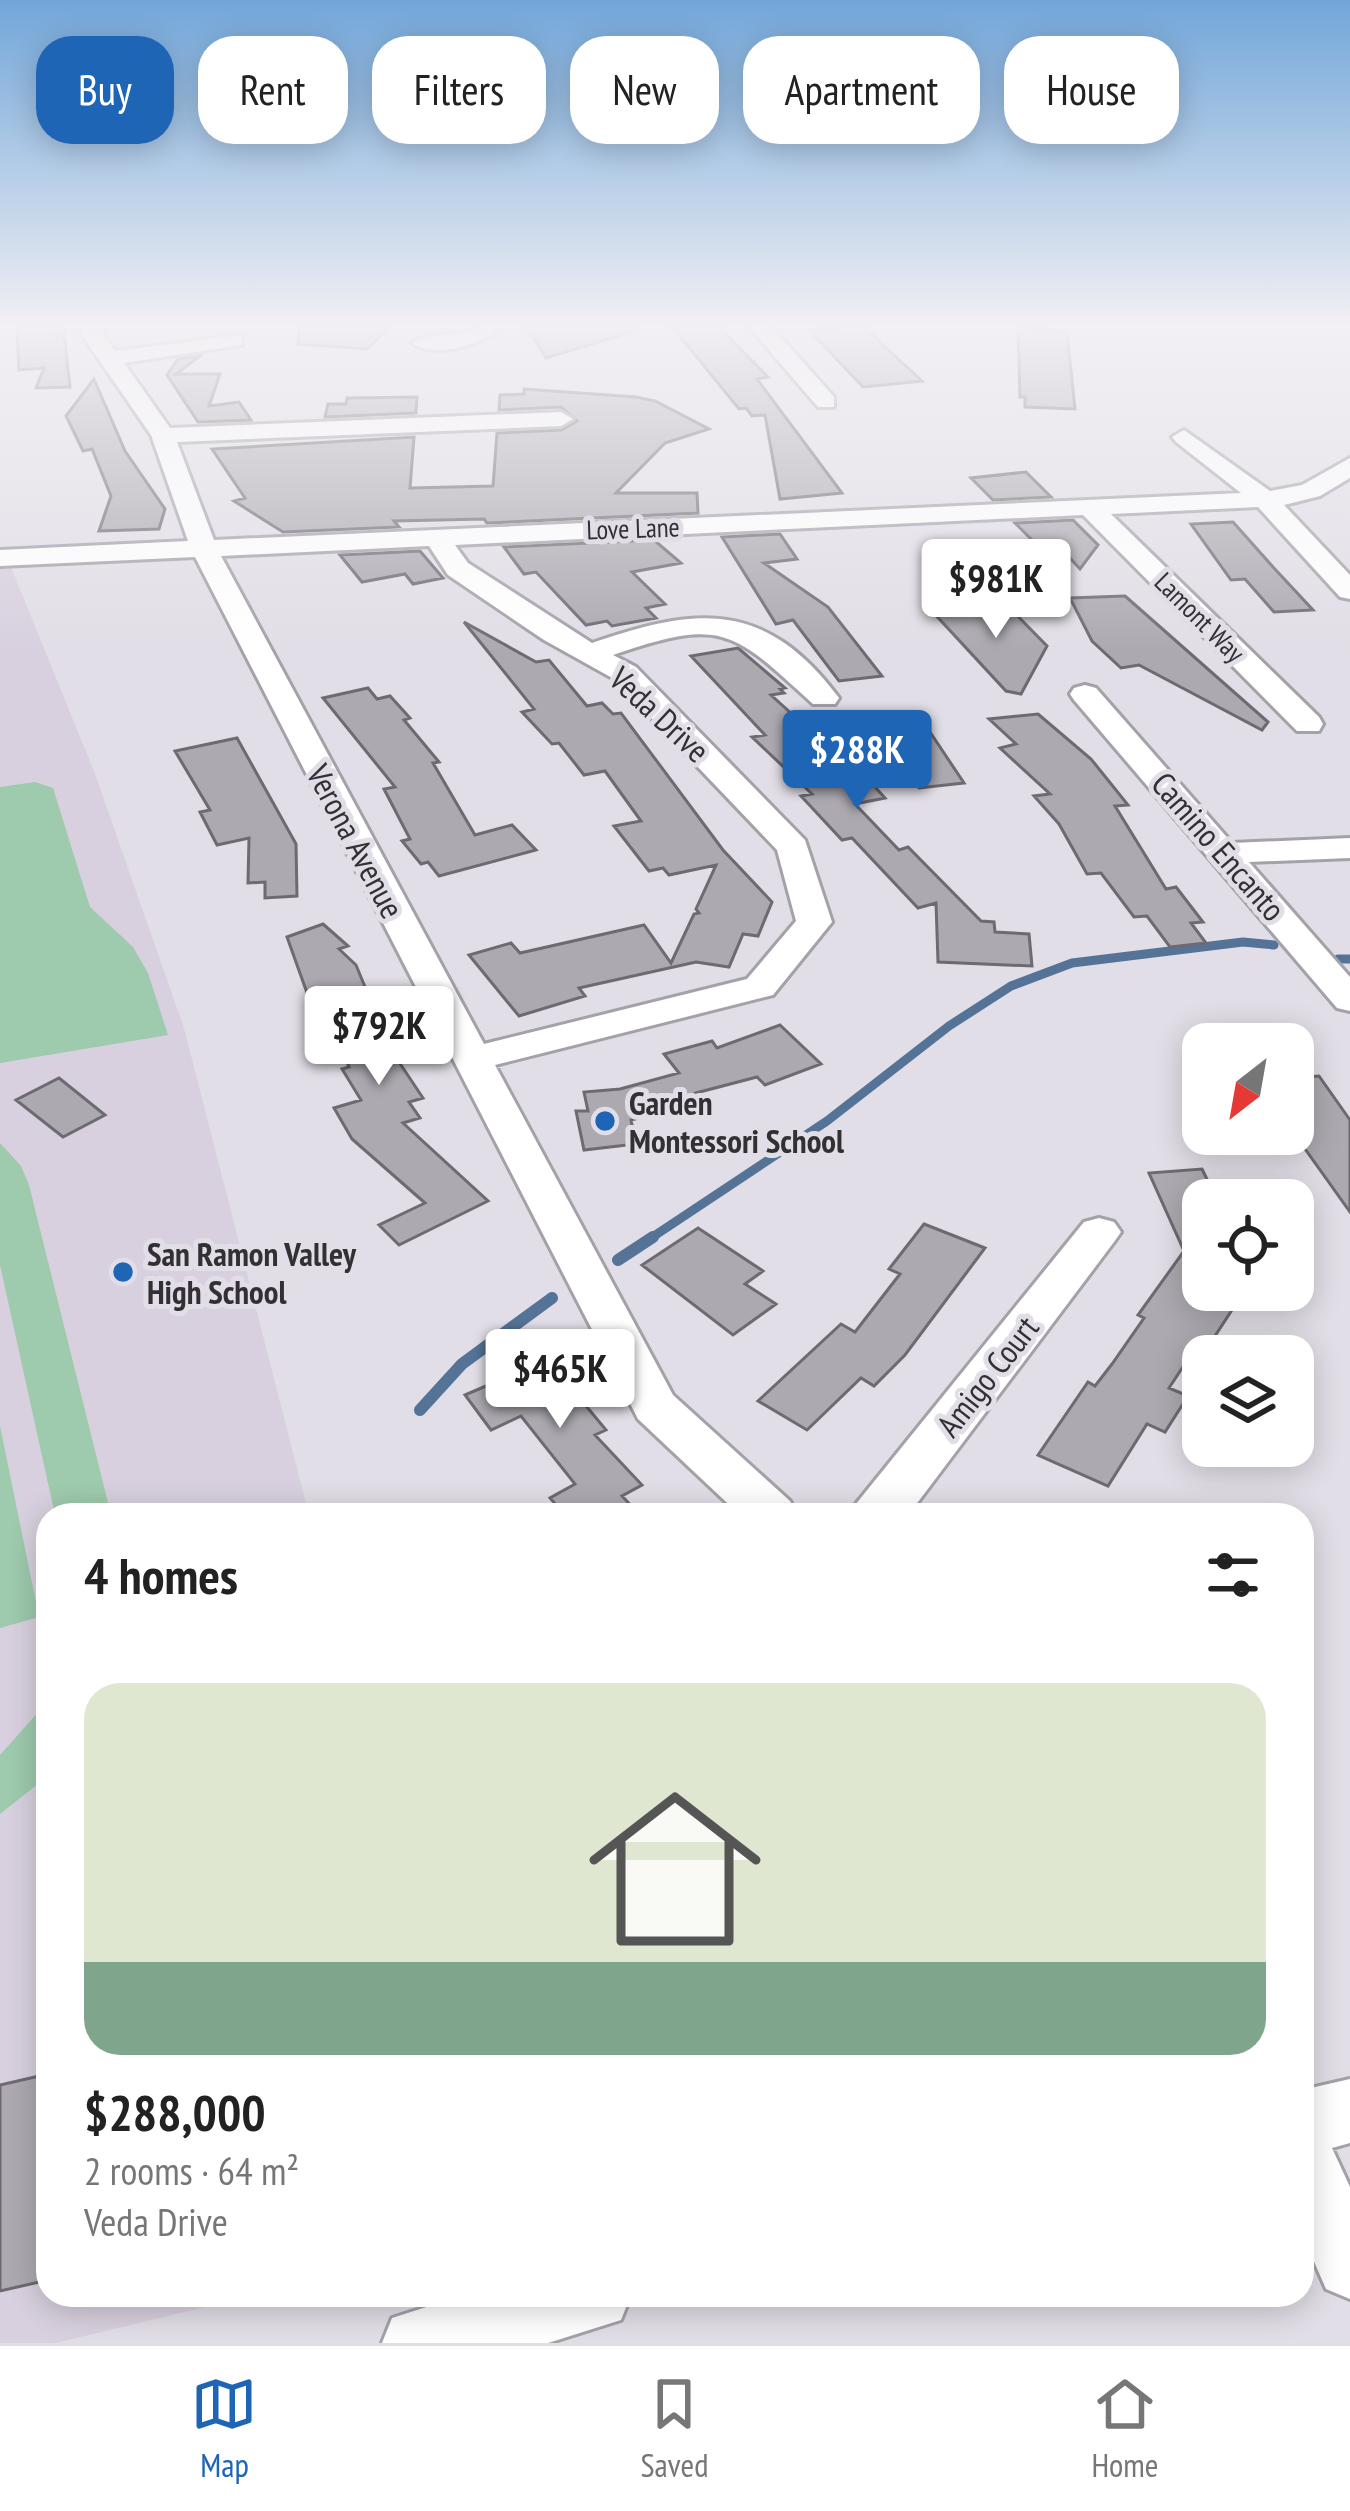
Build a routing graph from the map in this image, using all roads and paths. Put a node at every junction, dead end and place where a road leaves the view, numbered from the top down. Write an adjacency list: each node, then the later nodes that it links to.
1 (161, 432): 3 (street, Verona Avenue)
2 (229, 432): 3 (street)
3 (163, 435): 9 (street, Verona Avenue)
4 (1184, 437): 6 (street)
5 (1350, 465): 6 (street, Love Lane)
6 (1265, 499): 7 (street, Love Lane); 11 (street)
7 (1092, 510): 8 (street, Love Lane); 15 (street, Lamont Way)
8 (435, 535): 9 (street, Love Lane); 12 (street, Veda Drive)
9 (202, 546): 10 (street, Love Lane); 19 (street, Verona Avenue)
10 (0, 558)
11 (1350, 591)
12 (590, 653): 14 (street); 19 (street, Veda Drive)
13 (1085, 694): 17 (street, Camino Encanto)
14 (824, 698)
15 (1308, 724)
16 (1350, 848): 17 (street)
17 (1227, 853): 18 (street, Camino Encanto)
18 (1350, 1000)
19 (470, 1059): 21 (street, Verona Avenue)
20 (1099, 1232): 22 (street, Amigo Court)
21 (759, 1503)
22 (885, 1503)
23 (1350, 2111): 24 (street)
24 (1314, 2120)
25 (1314, 2183): 26 (street)
26 (1350, 2265)
27 (551, 2307): 28 (street)
28 (417, 2343)

